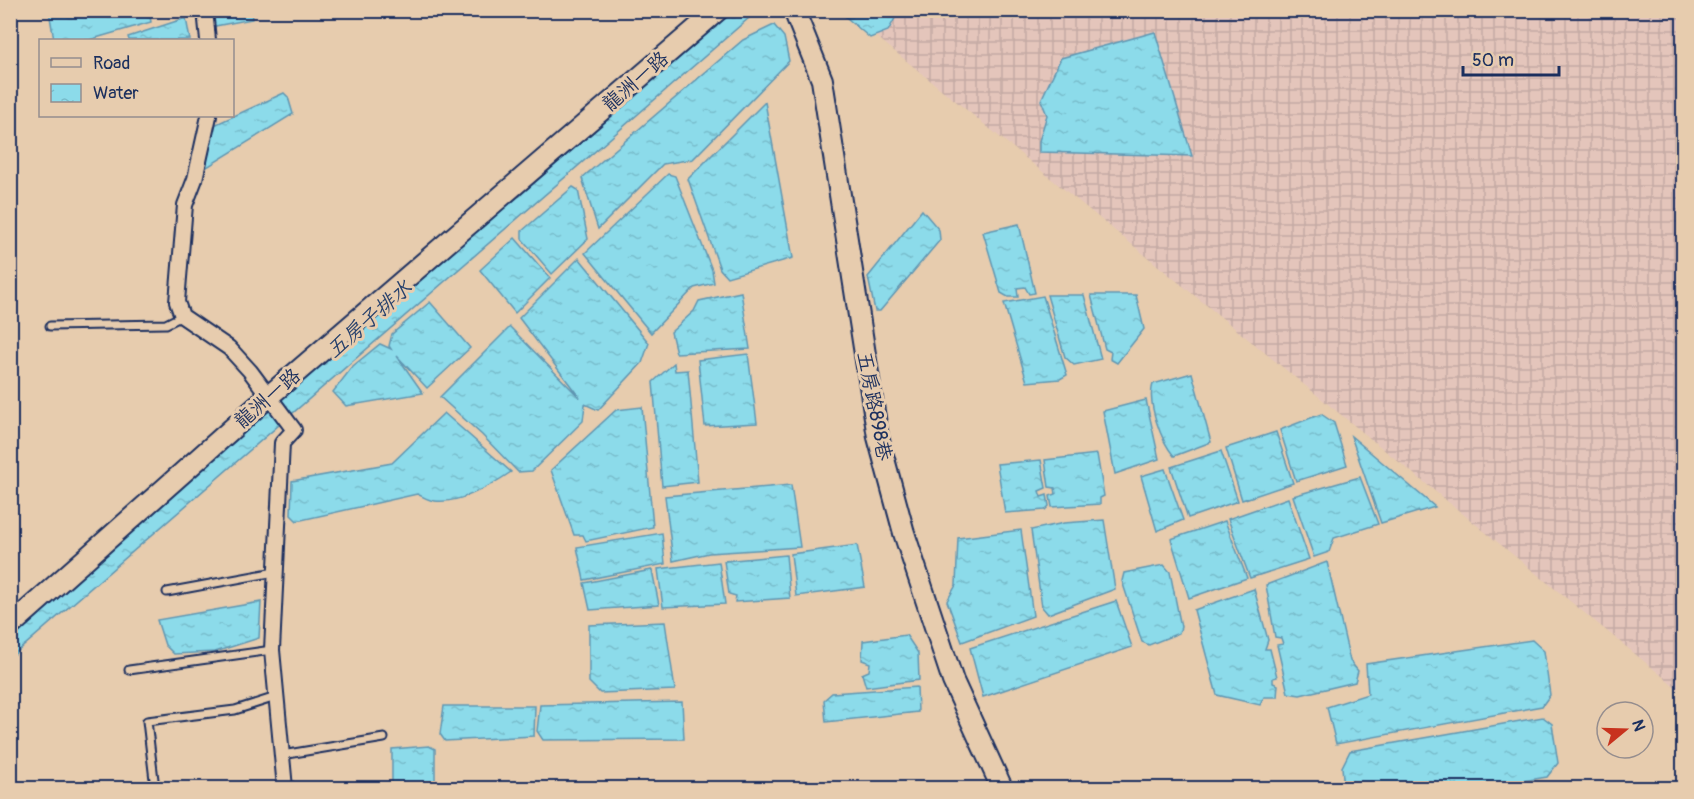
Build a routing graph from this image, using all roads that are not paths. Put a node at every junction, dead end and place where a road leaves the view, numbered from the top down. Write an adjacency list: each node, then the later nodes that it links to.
1 (205, 10): 4 (street)
2 (718, 10): 8 (street, 龍洲一路)
3 (794, 10): 19 (street, 五房路898巷)
4 (208, 39)
5 (209, 117): 6 (street)
6 (182, 316): 7 (lane); 8 (street)
7 (50, 326)
8 (269, 396): 9 (street); 11 (street, 龍洲一路)
9 (276, 572): 10 (lane); 12 (street)
10 (167, 592)
11 (10, 626)
12 (272, 650): 13 (lane); 14 (street)
13 (129, 670)
14 (276, 697): 16 (street); 17 (lane)
15 (384, 738): 16 (lane)
16 (282, 755): 18 (street)
17 (155, 789)
18 (285, 789)
19 (1002, 789)

